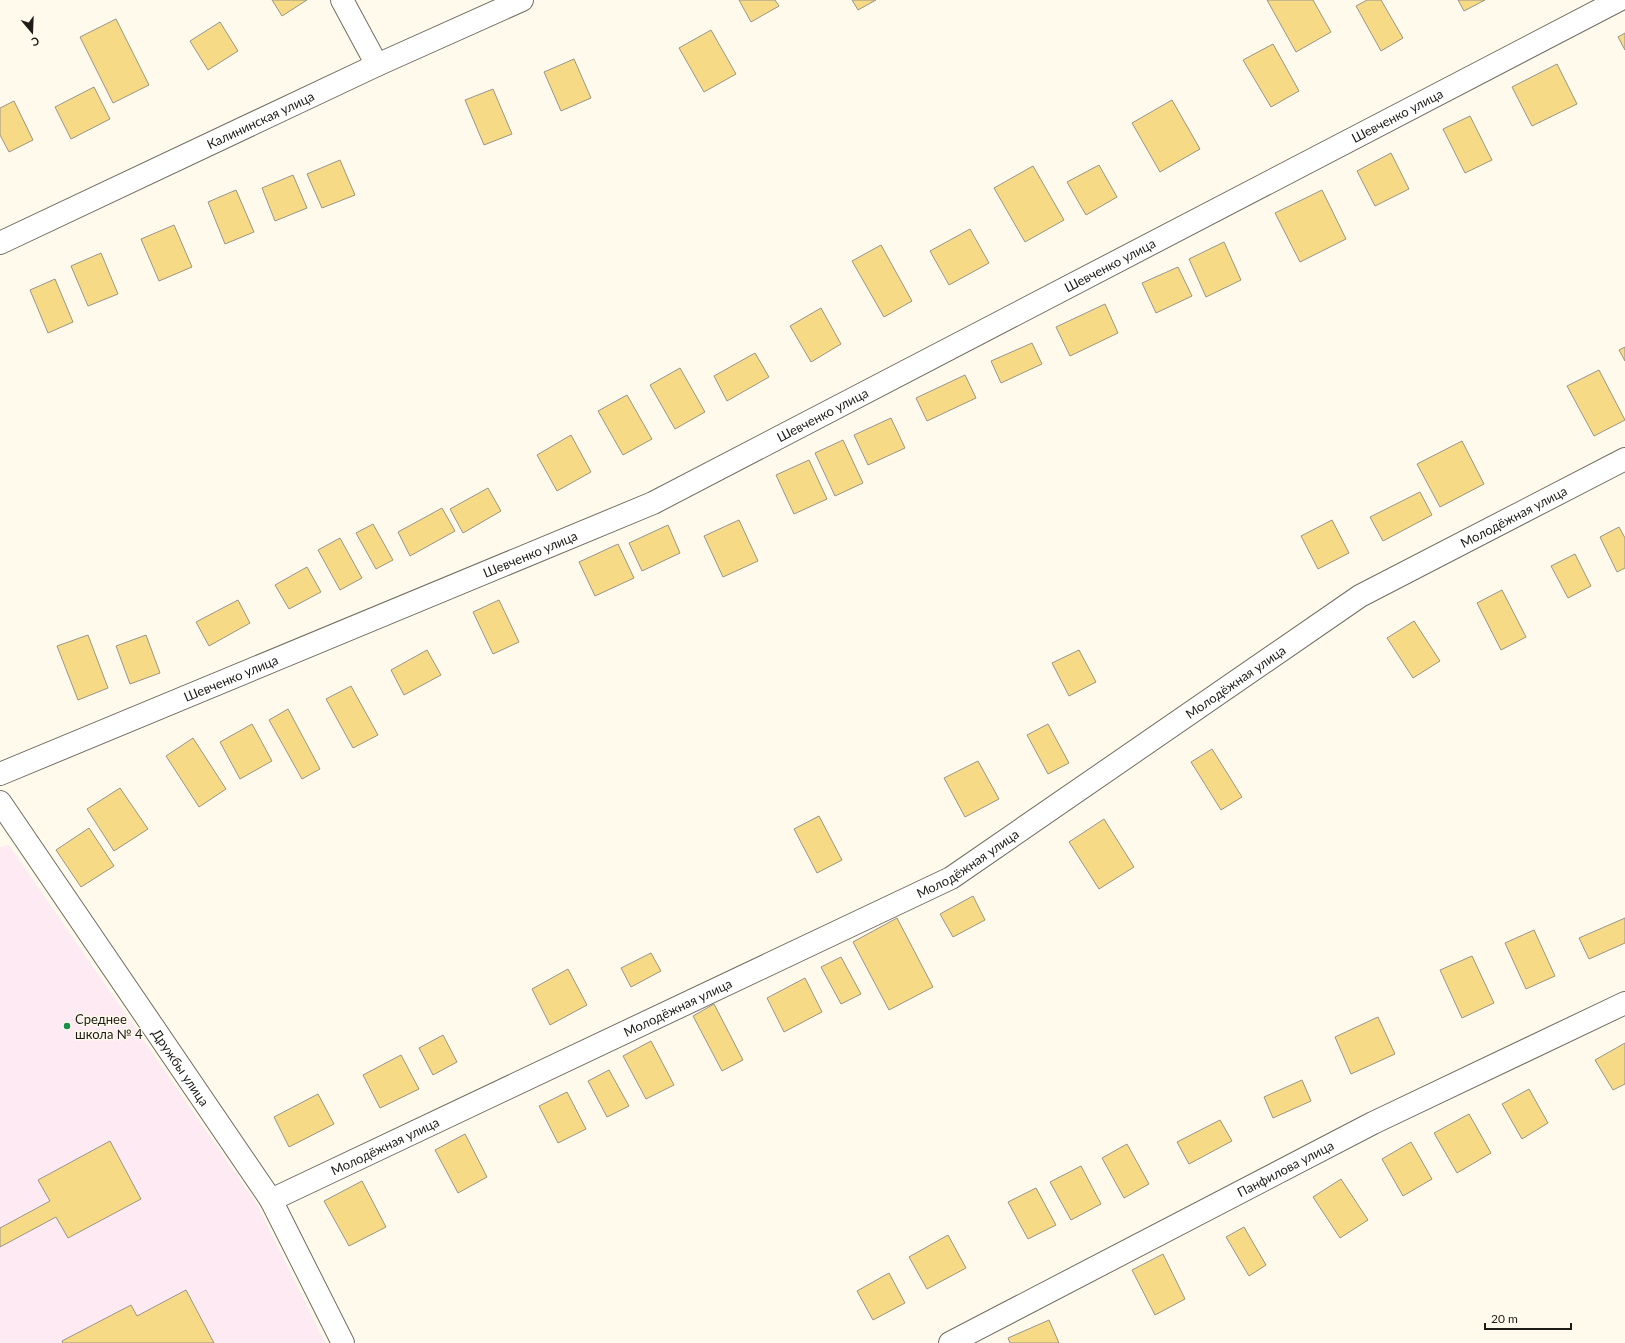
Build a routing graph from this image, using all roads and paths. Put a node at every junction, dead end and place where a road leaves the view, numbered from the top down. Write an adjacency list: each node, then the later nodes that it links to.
1 (342, 0): 4 (street)
2 (522, 0): 4 (street, Калининская улица)
3 (1619, 0): 7 (street, Шевченко улица)
4 (377, 65): 5 (street, Калининская улица)
5 (0, 242)
6 (1625, 459): 10 (street, Молодёжная улица)
7 (0, 774)
8 (0, 802): 10 (street, Дружбы улица)
9 (1625, 1004): 12 (street, Панфилова улица)
10 (272, 1200): 11 (street, Дружбы улица)
11 (342, 1343)
12 (950, 1343)

